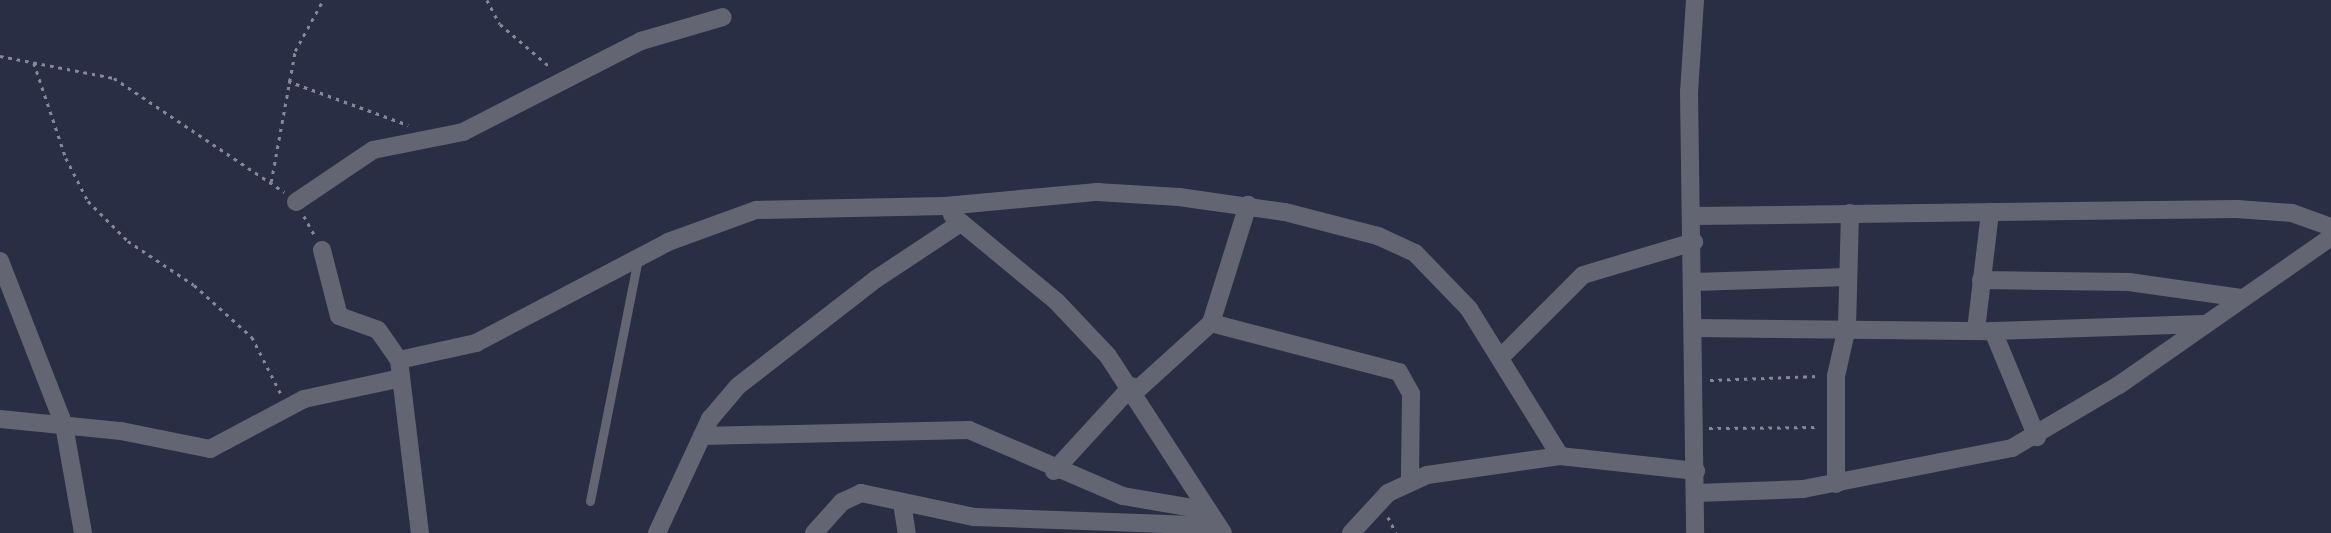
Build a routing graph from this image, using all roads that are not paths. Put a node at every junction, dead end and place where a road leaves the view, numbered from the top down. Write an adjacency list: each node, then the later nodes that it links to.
1 (1695, 0): 8 (street)
2 (723, 17): 3 (street)
3 (296, 202)
4 (1248, 205): 5 (street); 20 (street); 25 (street)
5 (945, 206): 9 (street); 14 (street)
6 (1990, 212): 7 (street); 10 (street); 17 (street)
7 (1850, 213): 8 (street); 16 (street)
8 (1693, 216): 12 (street)
9 (959, 224): 27 (street); 30 (street)
10 (2331, 227)
11 (2331, 237): 19 (street)
12 (1694, 242): 18 (street); 25 (street)
13 (321, 250): 26 (street)
14 (638, 256): 26 (street); 38 (lane)
15 (0, 261): 29 (street)
16 (1848, 277): 18 (street); 22 (street)
17 (1981, 280): 19 (street); 24 (street)
18 (1694, 282): 23 (street)
19 (2241, 298): 21 (street)
20 (1211, 323): 27 (street); 35 (street)
21 (2203, 324): 24 (street); 31 (street)
22 (1847, 327): 23 (street); 24 (street); 36 (street)
23 (1694, 328): 34 (street)
24 (1984, 330): 31 (street)
25 (1500, 358): 32 (street)
26 (400, 369): 29 (street); 44 (street)
27 (1134, 389): 33 (street); 40 (street)
28 (0, 418): 29 (street)
29 (64, 425): 43 (street)
30 (702, 436): 33 (street); 45 (street)
31 (2037, 437): 36 (street)
32 (1560, 456): 34 (street); 35 (street)
33 (1054, 471): 40 (street)
34 (1696, 471): 37 (street)
35 (1410, 480): 41 (street)
36 (1836, 484): 37 (street)
37 (1696, 493): 50 (street)
38 (590, 501)
39 (902, 503): 42 (street); 46 (street); 47 (street)
40 (1205, 510): 42 (street)
41 (1368, 512): 48 (street); 49 (street)
42 (1219, 529)
43 (83, 533)
44 (420, 533)
45 (657, 533)
46 (814, 533)
47 (906, 533)
48 (1351, 533)
49 (1366, 533)
50 (1695, 533)

